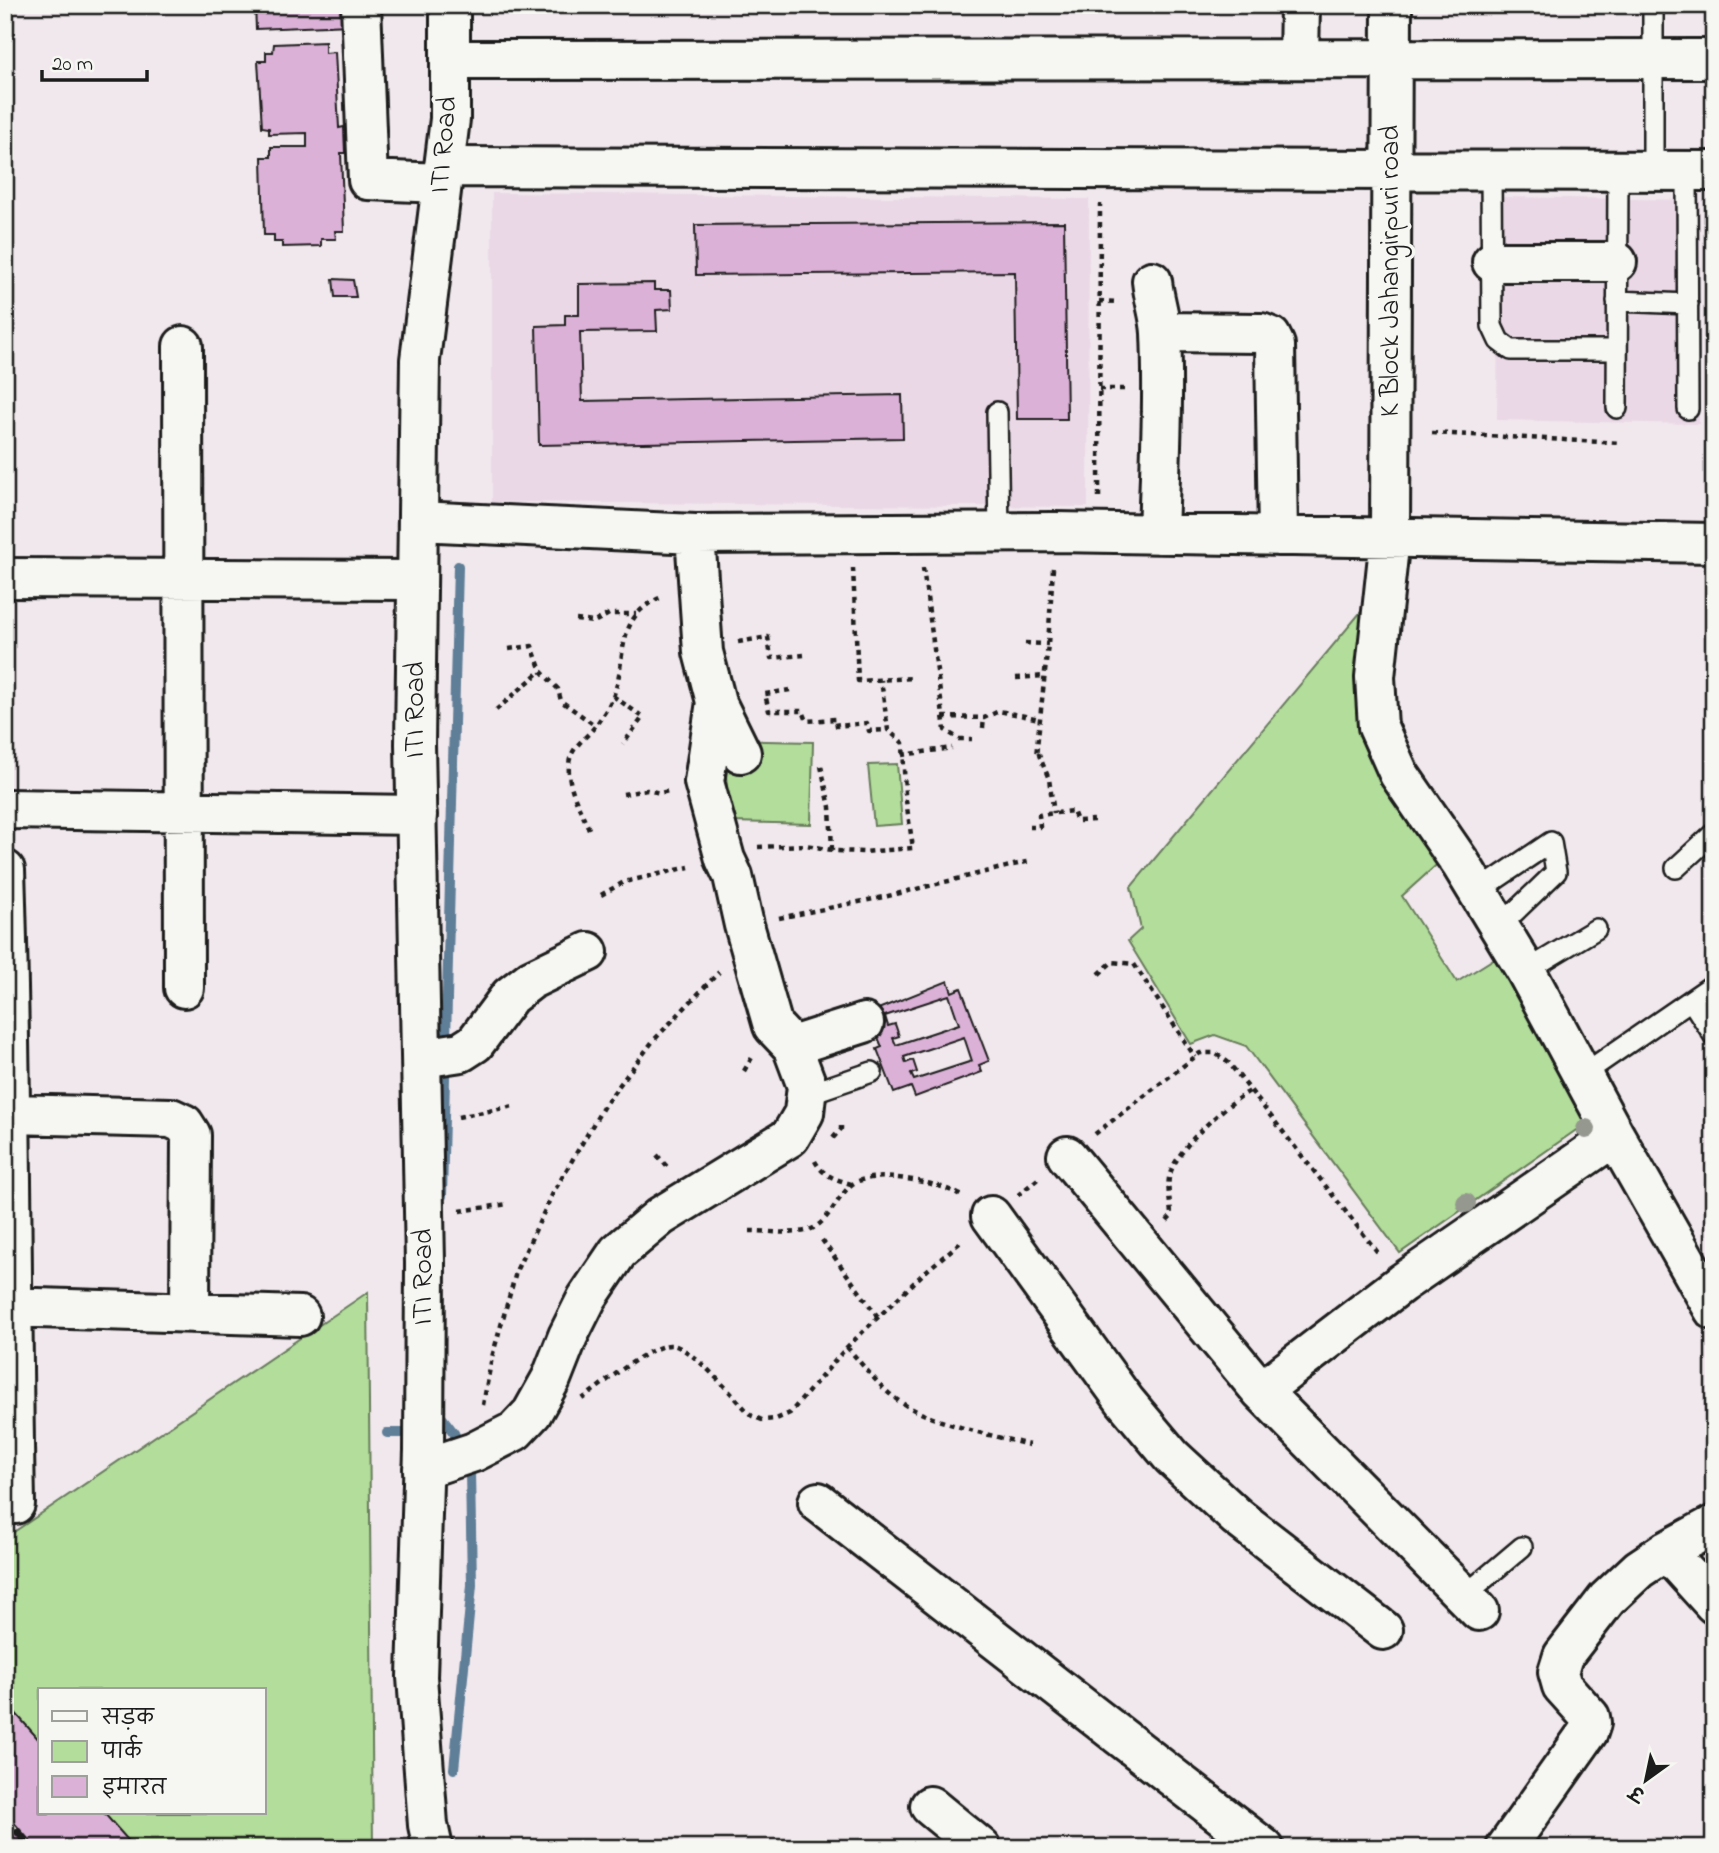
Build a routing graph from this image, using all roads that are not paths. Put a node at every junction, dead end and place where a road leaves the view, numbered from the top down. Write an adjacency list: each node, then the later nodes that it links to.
1 (361, 5): 14 (street)
2 (450, 5): 10 (street, ITI Road)
3 (1300, 5): 6 (street)
4 (1392, 5): 7 (street, K Block Jahangirpuri road)
5 (1653, 5): 8 (lane)
6 (1299, 59): 7 (street); 10 (street)
7 (1392, 59): 8 (street); 12 (street, K Block Jahangirpuri road)
8 (1653, 59): 9 (street); 11 (lane)
9 (1714, 59)
10 (450, 60): 14 (street, ITI Road)
11 (1668, 170): 13 (street); 16 (lane); 19 (lane)
12 (1392, 171): 13 (street); 14 (street); 31 (street, K Block Jahangirpuri road)
13 (1491, 171): 15 (lane)
14 (443, 175): 26 (street, ITI Road)
15 (1492, 262): 16 (street); 22 (lane)
16 (1617, 262): 18 (lane)
17 (1152, 281): 20 (street)
18 (1617, 301): 19 (lane); 22 (lane)
19 (1688, 304): 24 (lane)
20 (1161, 332): 29 (street); 30 (street)
21 (183, 346): 34 (street)
22 (1617, 350): 23 (lane)
23 (1617, 408)
24 (1688, 409)
25 (997, 412): 27 (lane)
26 (418, 521): 28 (street); 35 (street, ITI Road)
27 (999, 532): 28 (street); 29 (street)
28 (695, 534): 36 (street)
29 (1158, 534): 30 (street)
30 (1278, 536): 31 (street)
31 (1390, 537): 32 (street); 44 (street, K Block Jahangirpuri road)
32 (1714, 543)
33 (5, 578): 34 (street)
34 (182, 579): 35 (street); 39 (street)
35 (417, 580): 40 (street, ITI Road)
36 (716, 702): 37 (street); 54 (street)
37 (741, 753)
38 (5, 809): 39 (street)
39 (183, 812): 40 (street); 50 (street)
40 (417, 815): 56 (street, ITI Road)
41 (1714, 834): 42 (lane)
42 (1676, 868)
43 (5, 870): 55 (street)
44 (1477, 891): 45 (street, K Block Jahangirpuri road); 45 (lane)
45 (1499, 927): 48 (street, K Block Jahangirpuri road)
46 (1596, 929): 48 (lane)
47 (588, 952): 56 (street)
48 (1526, 971): 58 (street, K Block Jahangirpuri road)
49 (1714, 984): 51 (lane)
50 (184, 988)
51 (1690, 1000): 53 (lane); 58 (lane)
52 (864, 1023): 54 (street)
53 (1714, 1036)
54 (792, 1046): 59 (street)
55 (8, 1054): 60 (street)
56 (422, 1058): 69 (street, ITI Road)
57 (872, 1072): 59 (lane)
58 (1582, 1075): 61 (street, K Block Jahangirpuri road)
59 (805, 1095): 69 (street)
60 (11, 1114): 64 (street); 66 (street)
61 (1615, 1136): 65 (street, K Block Jahangirpuri road); 68 (street)
62 (1067, 1156): 68 (street)
63 (991, 1216): 77 (street)
64 (8, 1307): 66 (street); 71 (street)
65 (1714, 1310)
66 (190, 1312): 67 (street)
67 (300, 1316)
68 (1261, 1391): 75 (street)
69 (423, 1445): 79 (street, ITI Road)
70 (818, 1502): 81 (street)
71 (15, 1504)
72 (1714, 1525): 74 (street)
73 (1521, 1546): 75 (lane)
74 (1666, 1551): 76 (street); 82 (street)
75 (1471, 1603)
76 (1714, 1604)
77 (1383, 1630)
78 (930, 1806): 80 (street)
79 (433, 1848)
80 (981, 1848)
81 (1264, 1848)
82 (1506, 1848)

